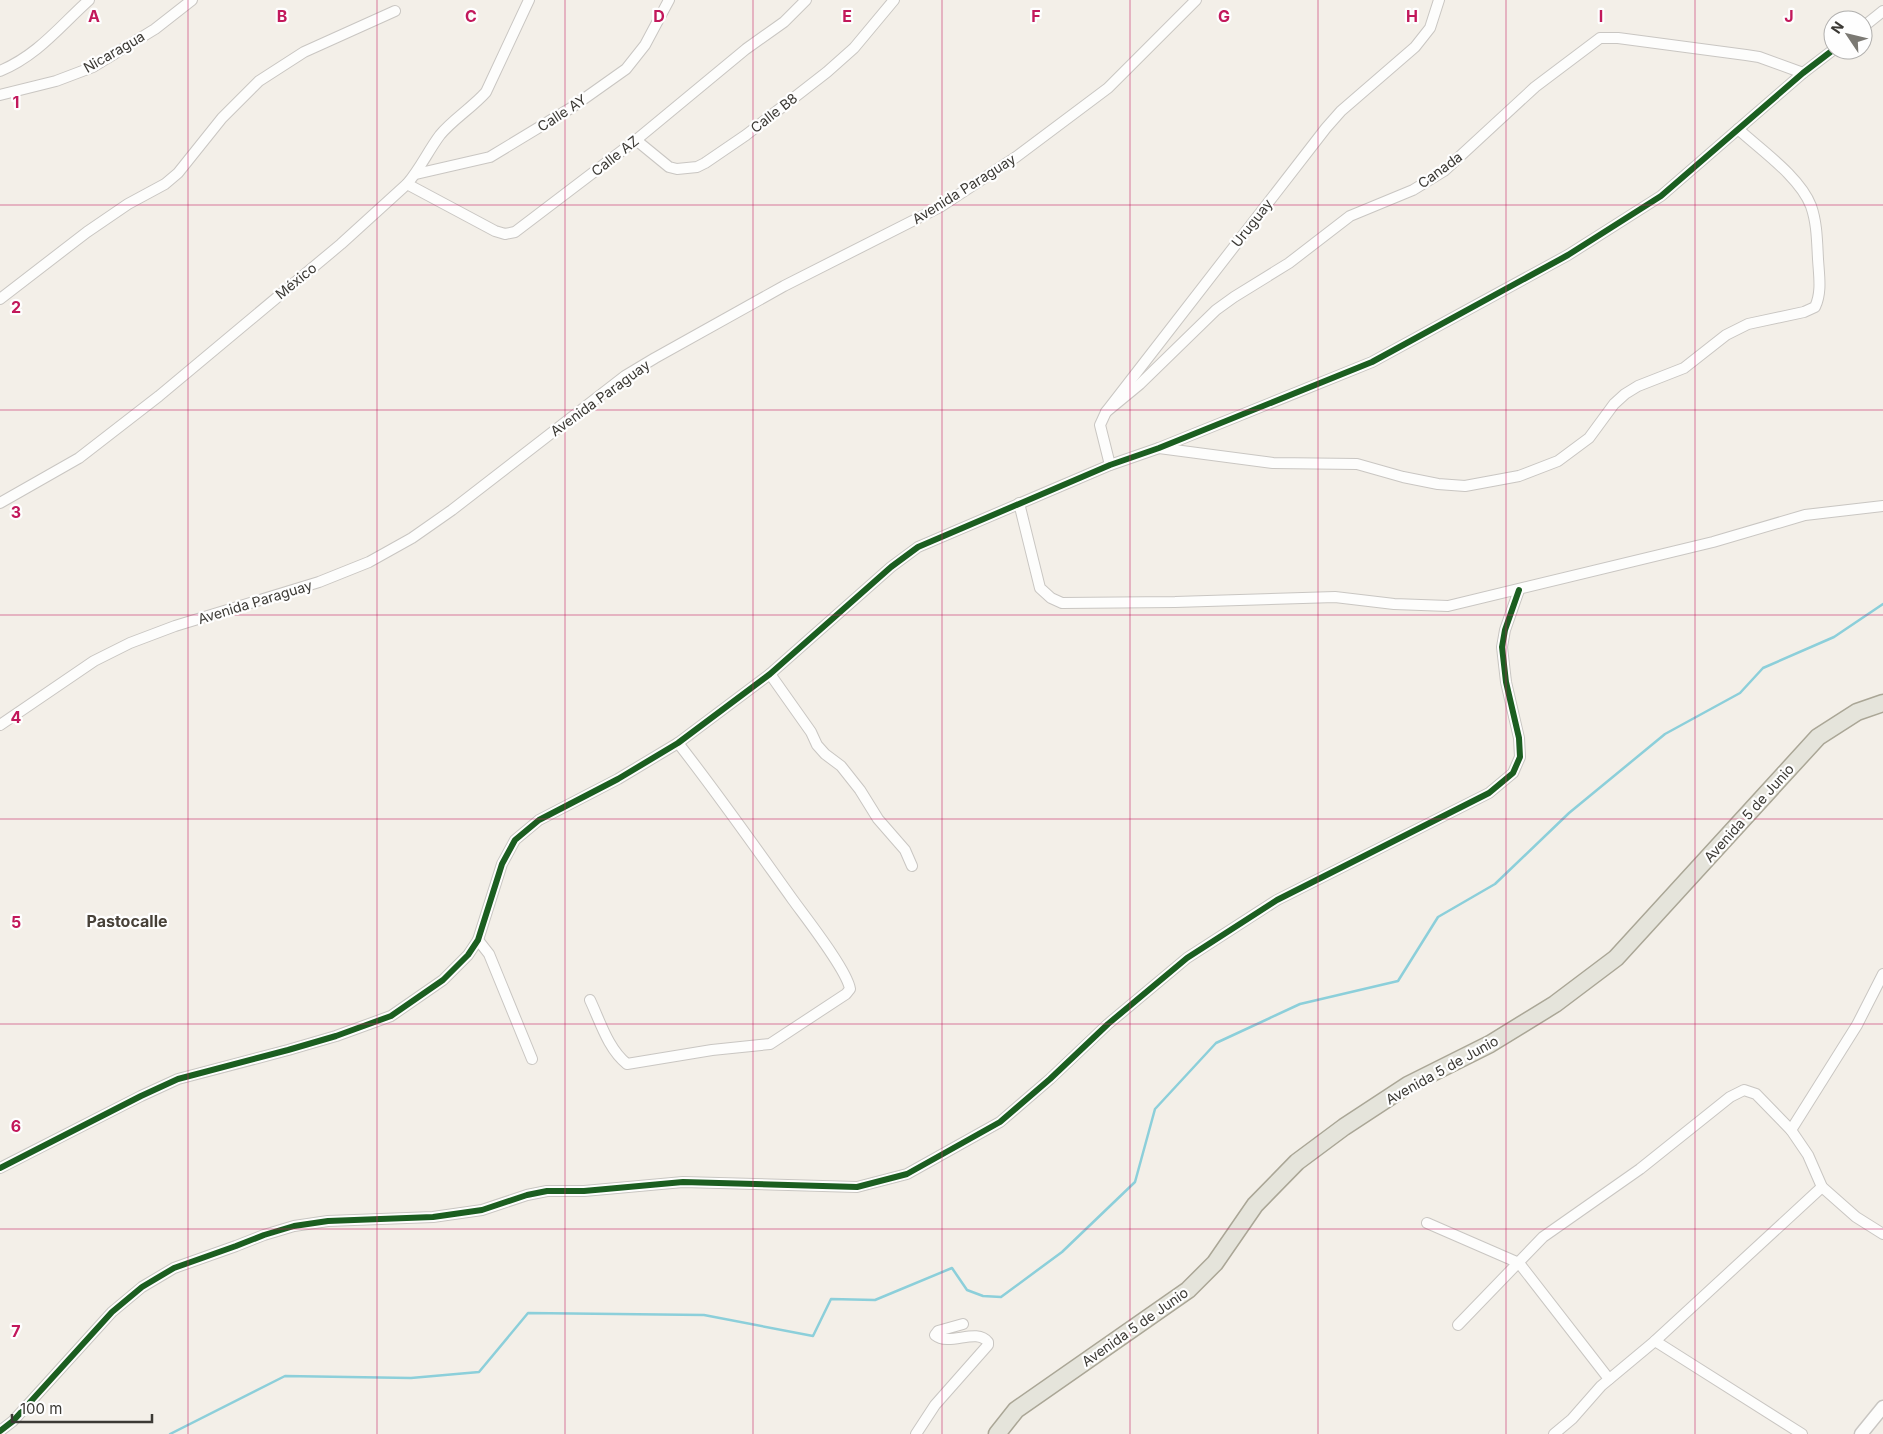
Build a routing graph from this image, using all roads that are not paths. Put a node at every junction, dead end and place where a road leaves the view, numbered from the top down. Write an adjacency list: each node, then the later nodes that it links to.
1 (89, 0): 13 (street)
2 (192, 0): 15 (street, Nicaragua)
3 (529, 0): 18 (street, México)
4 (669, 0): 18 (street, Calle AY)
5 (806, 0): 17 (street, Calle AZ)
6 (894, 0): 17 (street, Calle B8)
7 (1196, 0): 30 (street, Avenida Paraguay)
8 (1439, 0): 21 (street, Uruguay)
9 (395, 11): 20 (street)
10 (1883, 11): 11 (street)
11 (1873, 19)
12 (1823, 58): 14 (street)
13 (0, 71)
14 (1803, 73): 16 (street); 21 (street, Canada)
15 (0, 95)
16 (1738, 129): 22 (street); 22 (street)
17 (636, 140): 19 (street, Calle AZ)
18 (416, 174): 19 (street, México)
19 (407, 184): 24 (street, México)
20 (0, 299)
21 (1106, 412): 23 (street, Uruguay)
22 (1159, 448): 23 (street)
23 (1110, 465): 25 (street)
24 (0, 503)
25 (1019, 504): 27 (street); 28 (street)
26 (1883, 506): 27 (street)
27 (1519, 590): 48 (street)
28 (770, 674): 31 (street); 32 (street)
29 (1883, 703): 50 (main road, Avenida 5 de Junio)
30 (0, 724)
31 (678, 743): 33 (street); 35 (street)
32 (912, 866)
33 (478, 940): 36 (street); 38 (street)
34 (1883, 974): 37 (street)
35 (590, 1000)
36 (532, 1059)
37 (1791, 1130): 39 (street); 42 (street)
38 (0, 1168)
39 (1822, 1187): 41 (street); 45 (street)
40 (1427, 1222): 42 (street)
41 (1883, 1234)
42 (1519, 1263): 44 (street); 46 (street)
43 (963, 1324): 49 (street)
44 (1458, 1326)
45 (1655, 1341): 46 (street); 52 (street)
46 (1609, 1379): 51 (street)
47 (1883, 1407): 53 (street)
48 (0, 1431)
49 (916, 1434)
50 (997, 1434)
51 (1554, 1434)
52 (1802, 1434)
53 (1861, 1434)

